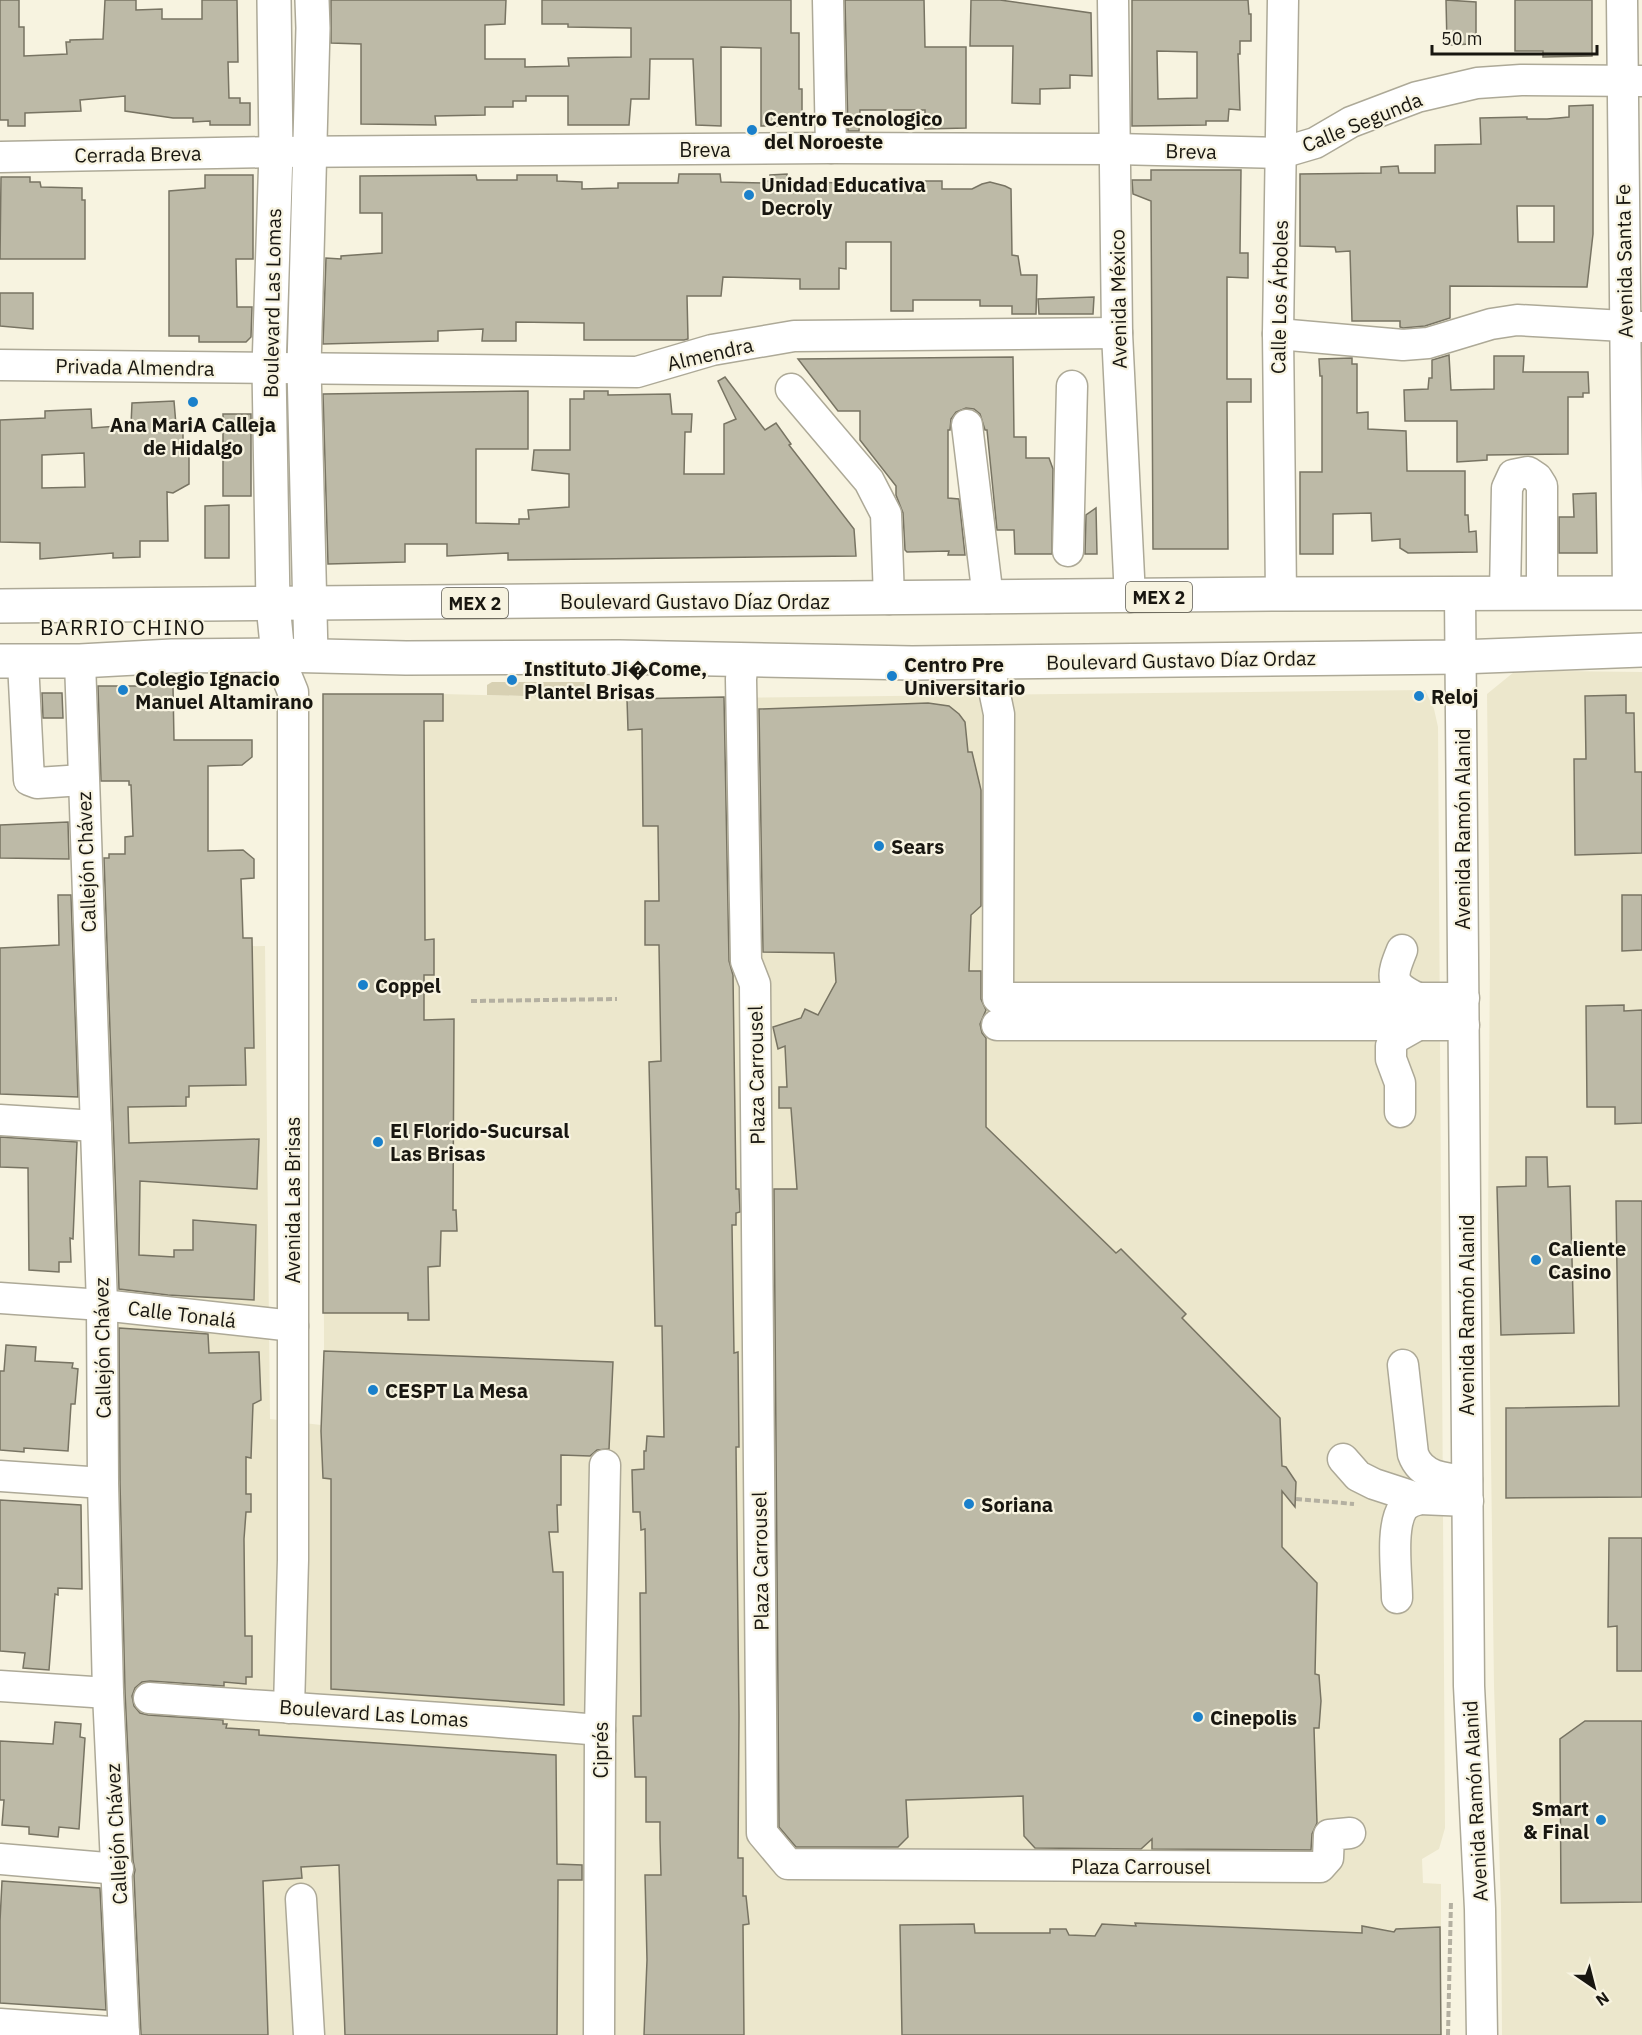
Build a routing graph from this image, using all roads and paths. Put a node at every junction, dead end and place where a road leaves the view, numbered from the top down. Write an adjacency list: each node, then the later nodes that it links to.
1 (274, 0): 10 (main road, Boulevard Las Lomas)
2 (312, 0): 11 (main road, Boulevard Las Lomas)
3 (828, 0): 8 (street)
4 (1113, 0): 9 (street, Avenida México)
5 (1283, 0): 12 (street, Calle Los Árboles)
6 (1622, 0): 7 (street, Avenida Santa Fe)
7 (1632, 81): 12 (street, Calle Segunda); 14 (street, Avenida Santa Fe)
8 (831, 148): 9 (street, Breva); 11 (street, Breva)
9 (1115, 149): 12 (street, Breva); 15 (street, Avenida México)
10 (276, 152): 11 (street, Breva); 13 (street, Cerrada Breva); 19 (main road, Boulevard Las Lomas)
11 (309, 152): 18 (main road, Boulevard Las Lomas)
12 (1281, 153): 16 (street, Calle Los Árboles)
13 (0, 157)
14 (1633, 327): 16 (street); 23 (street, Avenida Santa Fe)
15 (1117, 333): 18 (street, Almendra); 28 (street, Avenida México)
16 (1278, 334): 24 (street, Calle Los Árboles)
17 (0, 365): 19 (street, Privada Almendra)
18 (304, 367): 19 (street, Almendra); 32 (main road, Boulevard Las Lomas)
19 (269, 368): 33 (main road, Boulevard Las Lomas)
20 (1072, 386): 30 (street)
21 (791, 389): 31 (street)
22 (967, 425): 29 (street)
23 (1635, 593): 27 (main road, Boulevard Gustavo Díaz Ordaz / MEX 2)
24 (1281, 594): 25 (main road, Boulevard Gustavo Díaz Ordaz / MEX 2); 28 (main road, Boulevard Gustavo Díaz Ordaz / MEX 2)
25 (1460, 594): 26 (main road, Boulevard Gustavo Díaz Ordaz / MEX 2); 38 (street, Avenida Ramón Alanid)
26 (1505, 594): 27 (main road, Boulevard Gustavo Díaz Ordaz / MEX 2); 27 (street)
27 (1542, 594)
28 (1130, 597): 30 (main road, Boulevard Gustavo Díaz Ordaz / MEX 2)
29 (988, 598): 30 (main road, Boulevard Gustavo Díaz Ordaz / MEX 2); 31 (main road, Boulevard Gustavo Díaz Ordaz / MEX 2)
30 (1069, 598)
31 (889, 599): 32 (main road, Boulevard Gustavo Díaz Ordaz / MEX 2)
32 (309, 604): 33 (main road, Boulevard Gustavo Díaz Ordaz / MEX 2); 37 (main road, Boulevard Las Lomas)
33 (273, 605): 34 (main road, Boulevard Gustavo Díaz Ordaz / MEX 2); 36 (main road, Boulevard Las Lomas)
34 (0, 606)
35 (1642, 650): 38 (main road, Boulevard Gustavo Díaz Ordaz)
36 (278, 655): 37 (main road, Boulevard Gustavo Díaz Ordaz); 40 (main road, Boulevard Gustavo Díaz Ordaz); 43 (street, Avenida Las Brisas)
37 (311, 655): 41 (main road, Boulevard Gustavo Díaz Ordaz); 43 (street, Avenida Las Brisas)
38 (1459, 657): 42 (main road, Boulevard Gustavo Díaz Ordaz); 49 (street, Avenida Ramón Alanid)
39 (11, 661): 40 (main road, Boulevard Gustavo Díaz Ordaz); 44 (street)
40 (80, 661): 44 (street, Callejón Chávez)
41 (743, 661): 42 (main road, Boulevard Gustavo Díaz Ordaz); 71 (street, Plaza Carrousel)
42 (988, 662): 48 (street)
43 (292, 692): 55 (street, Avenida Las Brisas)
44 (83, 780): 52 (street, Callejón Chávez)
45 (1402, 950): 48 (street)
46 (616, 999): 47 (path)
47 (471, 1001)
48 (1418, 1012): 49 (street); 50 (street)
49 (1464, 1012): 61 (street, Avenida Ramón Alanid)
50 (1400, 1112)
51 (0, 1120): 52 (street)
52 (96, 1126): 54 (street, Callejón Chávez)
53 (0, 1298): 54 (street, Calle Tonalá)
54 (102, 1305): 55 (street, Calle Tonalá); 60 (street, Callejón Chávez)
55 (293, 1326): 69 (street, Avenida Las Brisas)
56 (1403, 1365): 61 (street)
57 (1343, 1459): 63 (street)
58 (605, 1465): 70 (street, Ciprés)
59 (0, 1476): 60 (street)
60 (103, 1484): 67 (street, Callejón Chávez)
61 (1467, 1490): 63 (street); 81 (street, Avenida Ramón Alanid)
62 (1296, 1498): 64 (path)
63 (1420, 1500): 65 (street)
64 (1358, 1505)
65 (1397, 1598)
66 (0, 1686): 67 (street)
67 (108, 1693): 73 (street, Callejón Chávez)
68 (149, 1698): 69 (street, Boulevard Las Lomas)
69 (289, 1708): 70 (street, Boulevard Las Lomas)
70 (600, 1730): 79 (street, Ciprés)
71 (1350, 1833)
72 (0, 1859): 73 (street)
73 (118, 1869): 77 (street, Callejón Chávez)
74 (301, 1899): 78 (street)
75 (1451, 1901): 80 (path)
76 (0, 2024): 77 (street)
77 (124, 2034)
78 (309, 2035)
79 (599, 2035)
80 (1448, 2035)
81 (1482, 2035)

